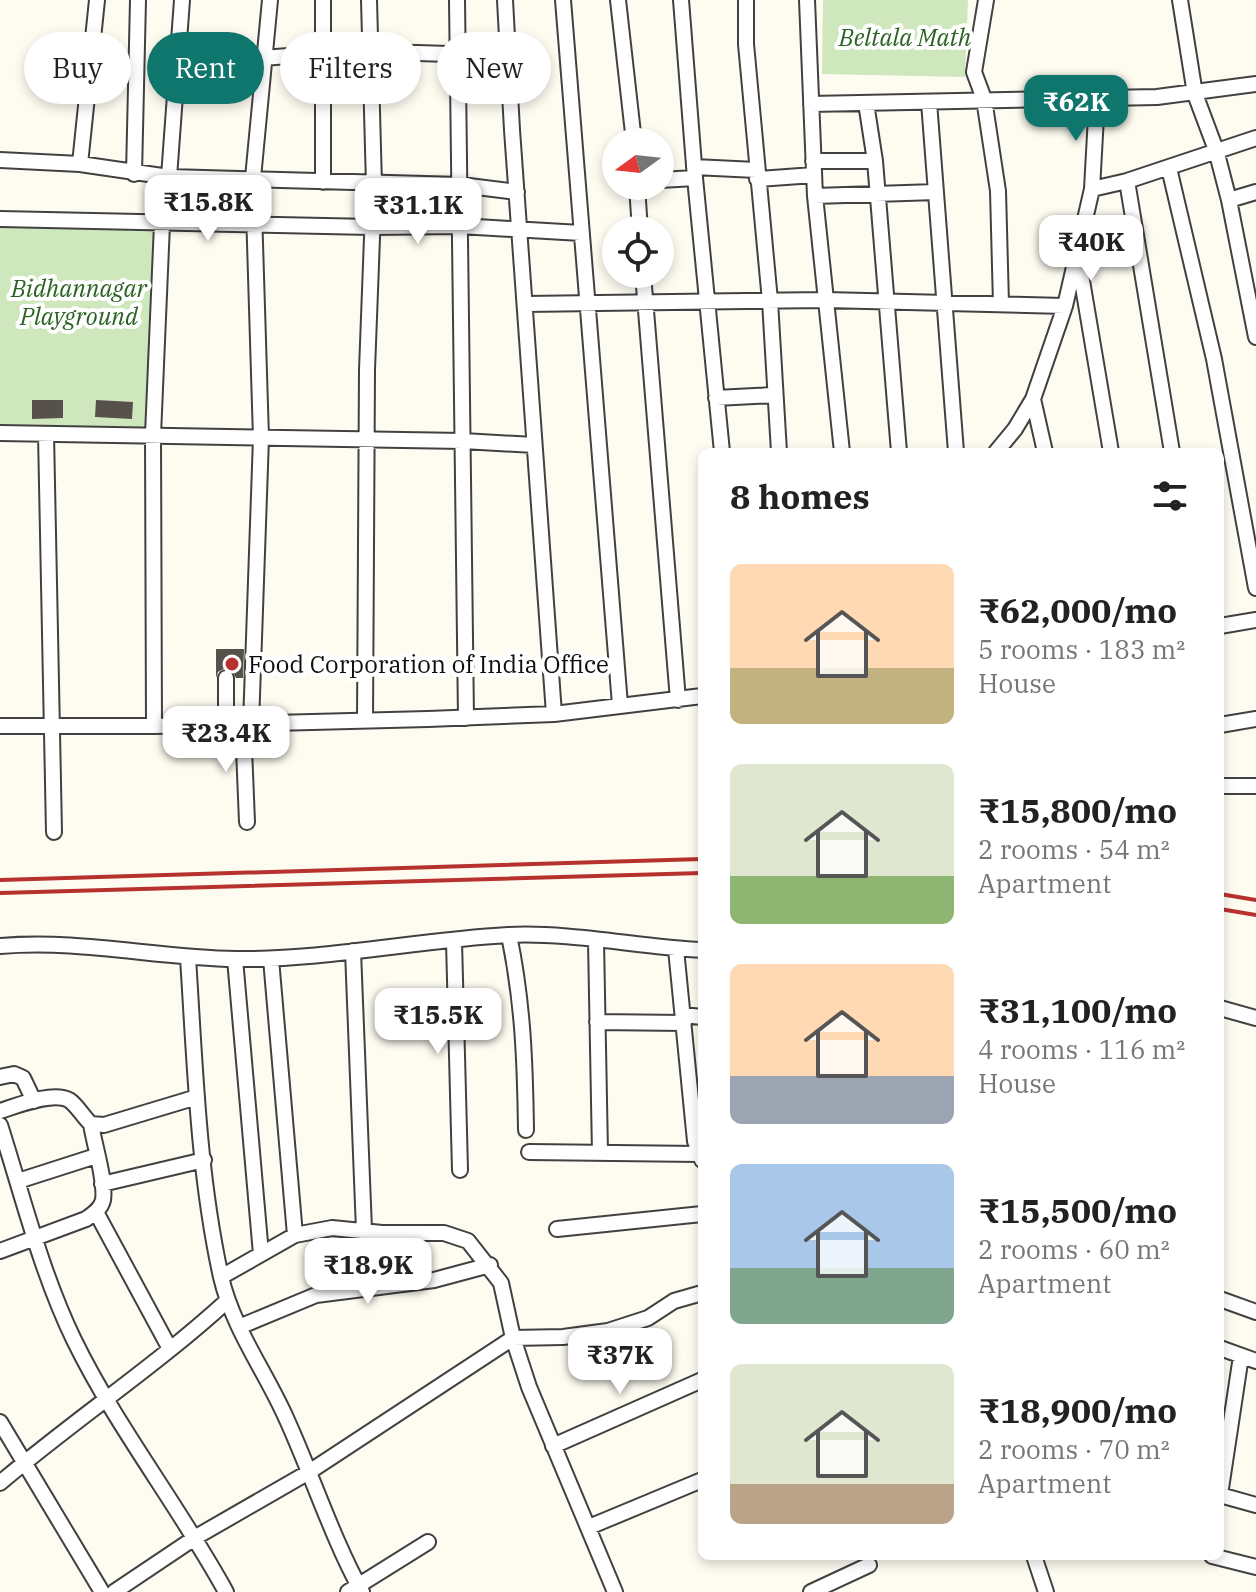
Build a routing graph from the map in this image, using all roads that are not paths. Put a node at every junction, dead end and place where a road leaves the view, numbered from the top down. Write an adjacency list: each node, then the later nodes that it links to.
1 (97, 0): 38 (street)
2 (138, 0): 42 (street)
3 (182, 0): 44 (street)
4 (270, 0): 20 (street)
5 (323, 0): 16 (street)
6 (369, 0): 17 (street)
7 (457, 0): 18 (street)
8 (505, 0): 19 (street)
9 (563, 0): 64 (street)
10 (618, 0): 33 (street)
11 (681, 0): 41 (street)
12 (746, 0): 43 (street)
13 (807, 0): 32 (street)
14 (986, 0): 24 (street)
15 (1180, 0): 22 (street)
16 (324, 32)
17 (370, 32)
18 (458, 32)
19 (507, 32)
20 (264, 50)
21 (1256, 84): 22 (street)
22 (1195, 94): 23 (street); 35 (street)
23 (1097, 98): 24 (street); 51 (street)
24 (984, 99): 25 (street); 76 (street)
25 (929, 102): 26 (street); 53 (street)
26 (866, 103): 32 (street); 37 (street)
27 (259, 104): 46 (street)
28 (324, 104): 48 (street)
29 (372, 104): 49 (street)
30 (460, 104): 50 (street)
31 (511, 104): 52 (street)
32 (811, 104): 39 (street)
33 (632, 128)
34 (1256, 138): 35 (street)
35 (1216, 150): 40 (street); 57 (street)
36 (0, 160): 38 (street)
37 (875, 161): 39 (street); 55 (street)
38 (80, 164): 42 (street)
39 (813, 168): 43 (street); 56 (street)
40 (1169, 168): 47 (street); 98 (street)
41 (694, 172): 43 (street); 45 (street); 71 (street)
42 (134, 174): 44 (street)
43 (757, 174): 70 (street)
44 (169, 177): 46 (street); 59 (street)
45 (674, 177)
46 (253, 178): 48 (street); 60 (street)
47 (1127, 181): 51 (street); 97 (street)
48 (323, 182): 49 (street)
49 (374, 185): 50 (street); 62 (street)
50 (461, 185): 52 (street); 61 (street)
51 (1092, 189): 65 (street)
52 (517, 192): 63 (street)
53 (936, 192): 55 (street); 72 (street)
54 (1256, 192): 57 (street)
55 (877, 195): 56 (street); 74 (street)
56 (815, 196): 69 (street)
57 (1229, 200): 66 (street)
58 (0, 219): 59 (street)
59 (162, 224): 60 (street); 84 (street)
60 (256, 225): 62 (street); 85 (street)
61 (460, 226): 62 (street); 63 (street); 87 (street)
62 (371, 227): 86 (street)
63 (520, 228): 64 (street); 75 (street)
64 (581, 233): 73 (street)
65 (1078, 257): 77 (street); 96 (street)
66 (1251, 276): 78 (street)
67 (644, 288): 68 (street)
68 (645, 300): 71 (street); 73 (street); 103 (street)
69 (826, 300): 70 (street); 74 (street); 91 (street)
70 (770, 301): 71 (street); 79 (street)
71 (707, 302): 80 (street)
72 (944, 302): 74 (street); 76 (street); 93 (street)
73 (587, 303): 75 (street); 104 (street)
74 (888, 303): 92 (street)
75 (525, 304): 88 (street)
76 (1001, 304): 77 (street)
77 (1065, 306): 81 (street)
78 (1256, 337)
79 (774, 395): 80 (street); 90 (street)
80 (716, 398): 89 (street)
81 (1033, 399): 94 (street); 95 (street)
82 (0, 433): 83 (street)
83 (46, 434): 84 (street); 113 (street)
84 (153, 435): 85 (street); 114 (street)
85 (261, 438): 86 (street); 110 (street)
86 (367, 440): 87 (street); 108 (street)
87 (463, 441): 88 (street); 106 (street)
88 (534, 445): 105 (street)
89 (722, 448)
90 (779, 448)
91 (842, 448)
92 (899, 448)
93 (956, 448)
94 (999, 448)
95 (1044, 448)
96 (1110, 448)
97 (1171, 448)
98 (1256, 588)
99 (1256, 620): 100 (street)
100 (1224, 625)
101 (226, 678): 109 (street)
102 (698, 697): 103 (street)
103 (678, 700): 104 (street)
104 (620, 705): 105 (street)
105 (554, 714): 106 (street)
106 (466, 718): 108 (street)
107 (1256, 719): 111 (street)
108 (365, 721): 110 (street)
109 (226, 724): 110 (street); 114 (street)
110 (247, 724): 117 (street)
111 (1224, 724)
112 (0, 726): 113 (street)
113 (51, 726): 114 (street); 118 (street)
114 (154, 726)
115 (1224, 786): 116 (street)
116 (1256, 786)
117 (247, 822)
118 (54, 832)
119 (509, 935): 120 (street); 121 (street); 141 (street)
120 (454, 941): 125 (street); 147 (street)
121 (596, 941): 123 (street); 133 (street)
122 (0, 946): 126 (street)
123 (676, 949): 124 (street); 132 (street)
124 (698, 950)
125 (353, 951): 128 (street); 153 (street)
126 (188, 958): 127 (street); 135 (street)
127 (235, 959): 128 (street); 157 (street)
128 (271, 959): 154 (street)
129 (1224, 1009): 131 (street)
130 (698, 1017): 132 (street)
131 (1256, 1018)
132 (683, 1019): 133 (street); 138 (street)
133 (597, 1022): 143 (street)
134 (0, 1077): 136 (street)
135 (197, 1097): 139 (street); 146 (street)
136 (34, 1101): 137 (street); 139 (street)
137 (0, 1111)
138 (698, 1119)
139 (91, 1124): 144 (street)
140 (0, 1125): 148 (street)
141 (526, 1130)
142 (529, 1152): 143 (street)
143 (600, 1153): 145 (street)
144 (96, 1156): 148 (street); 149 (street)
145 (698, 1157)
146 (204, 1160): 149 (street); 159 (street)
147 (460, 1170)
148 (18, 1181): 155 (street)
149 (102, 1184): 150 (street)
150 (96, 1212): 155 (street); 166 (street)
151 (698, 1214): 152 (street)
152 (557, 1229)
153 (364, 1230): 154 (street); 158 (street)
154 (295, 1235): 157 (street)
155 (37, 1239): 156 (street); 171 (street)
156 (0, 1251)
157 (261, 1254): 159 (street)
158 (490, 1265): 164 (street); 165 (street)
159 (221, 1277): 161 (street)
160 (698, 1294): 165 (street)
161 (228, 1300): 164 (street); 166 (street)
162 (1224, 1300): 163 (street)
163 (1256, 1312)
164 (239, 1327): 176 (street)
165 (513, 1338): 173 (street); 176 (street)
166 (170, 1349): 171 (street)
167 (1224, 1350): 168 (street)
168 (1241, 1356): 169 (street); 175 (street)
169 (1256, 1361)
170 (698, 1386): 173 (street)
171 (106, 1399): 174 (street); 182 (street)
172 (0, 1422): 174 (street)
173 (553, 1446): 181 (street)
174 (24, 1462): 178 (street); 189 (street)
175 (1224, 1469)
176 (309, 1472): 182 (street); 188 (street)
177 (698, 1482): 181 (street)
178 (0, 1483)
179 (1224, 1496): 180 (street)
180 (1256, 1505)
181 (589, 1527): 192 (street)
182 (196, 1537): 190 (street); 191 (street)
183 (428, 1542): 188 (street)
184 (1224, 1559): 187 (street)
185 (1035, 1560): 194 (street)
186 (869, 1565): 193 (street)
187 (1256, 1567)
188 (356, 1590)
189 (102, 1592)
190 (114, 1592)
191 (226, 1592)
192 (615, 1592)
193 (811, 1592)
194 (1046, 1592)

